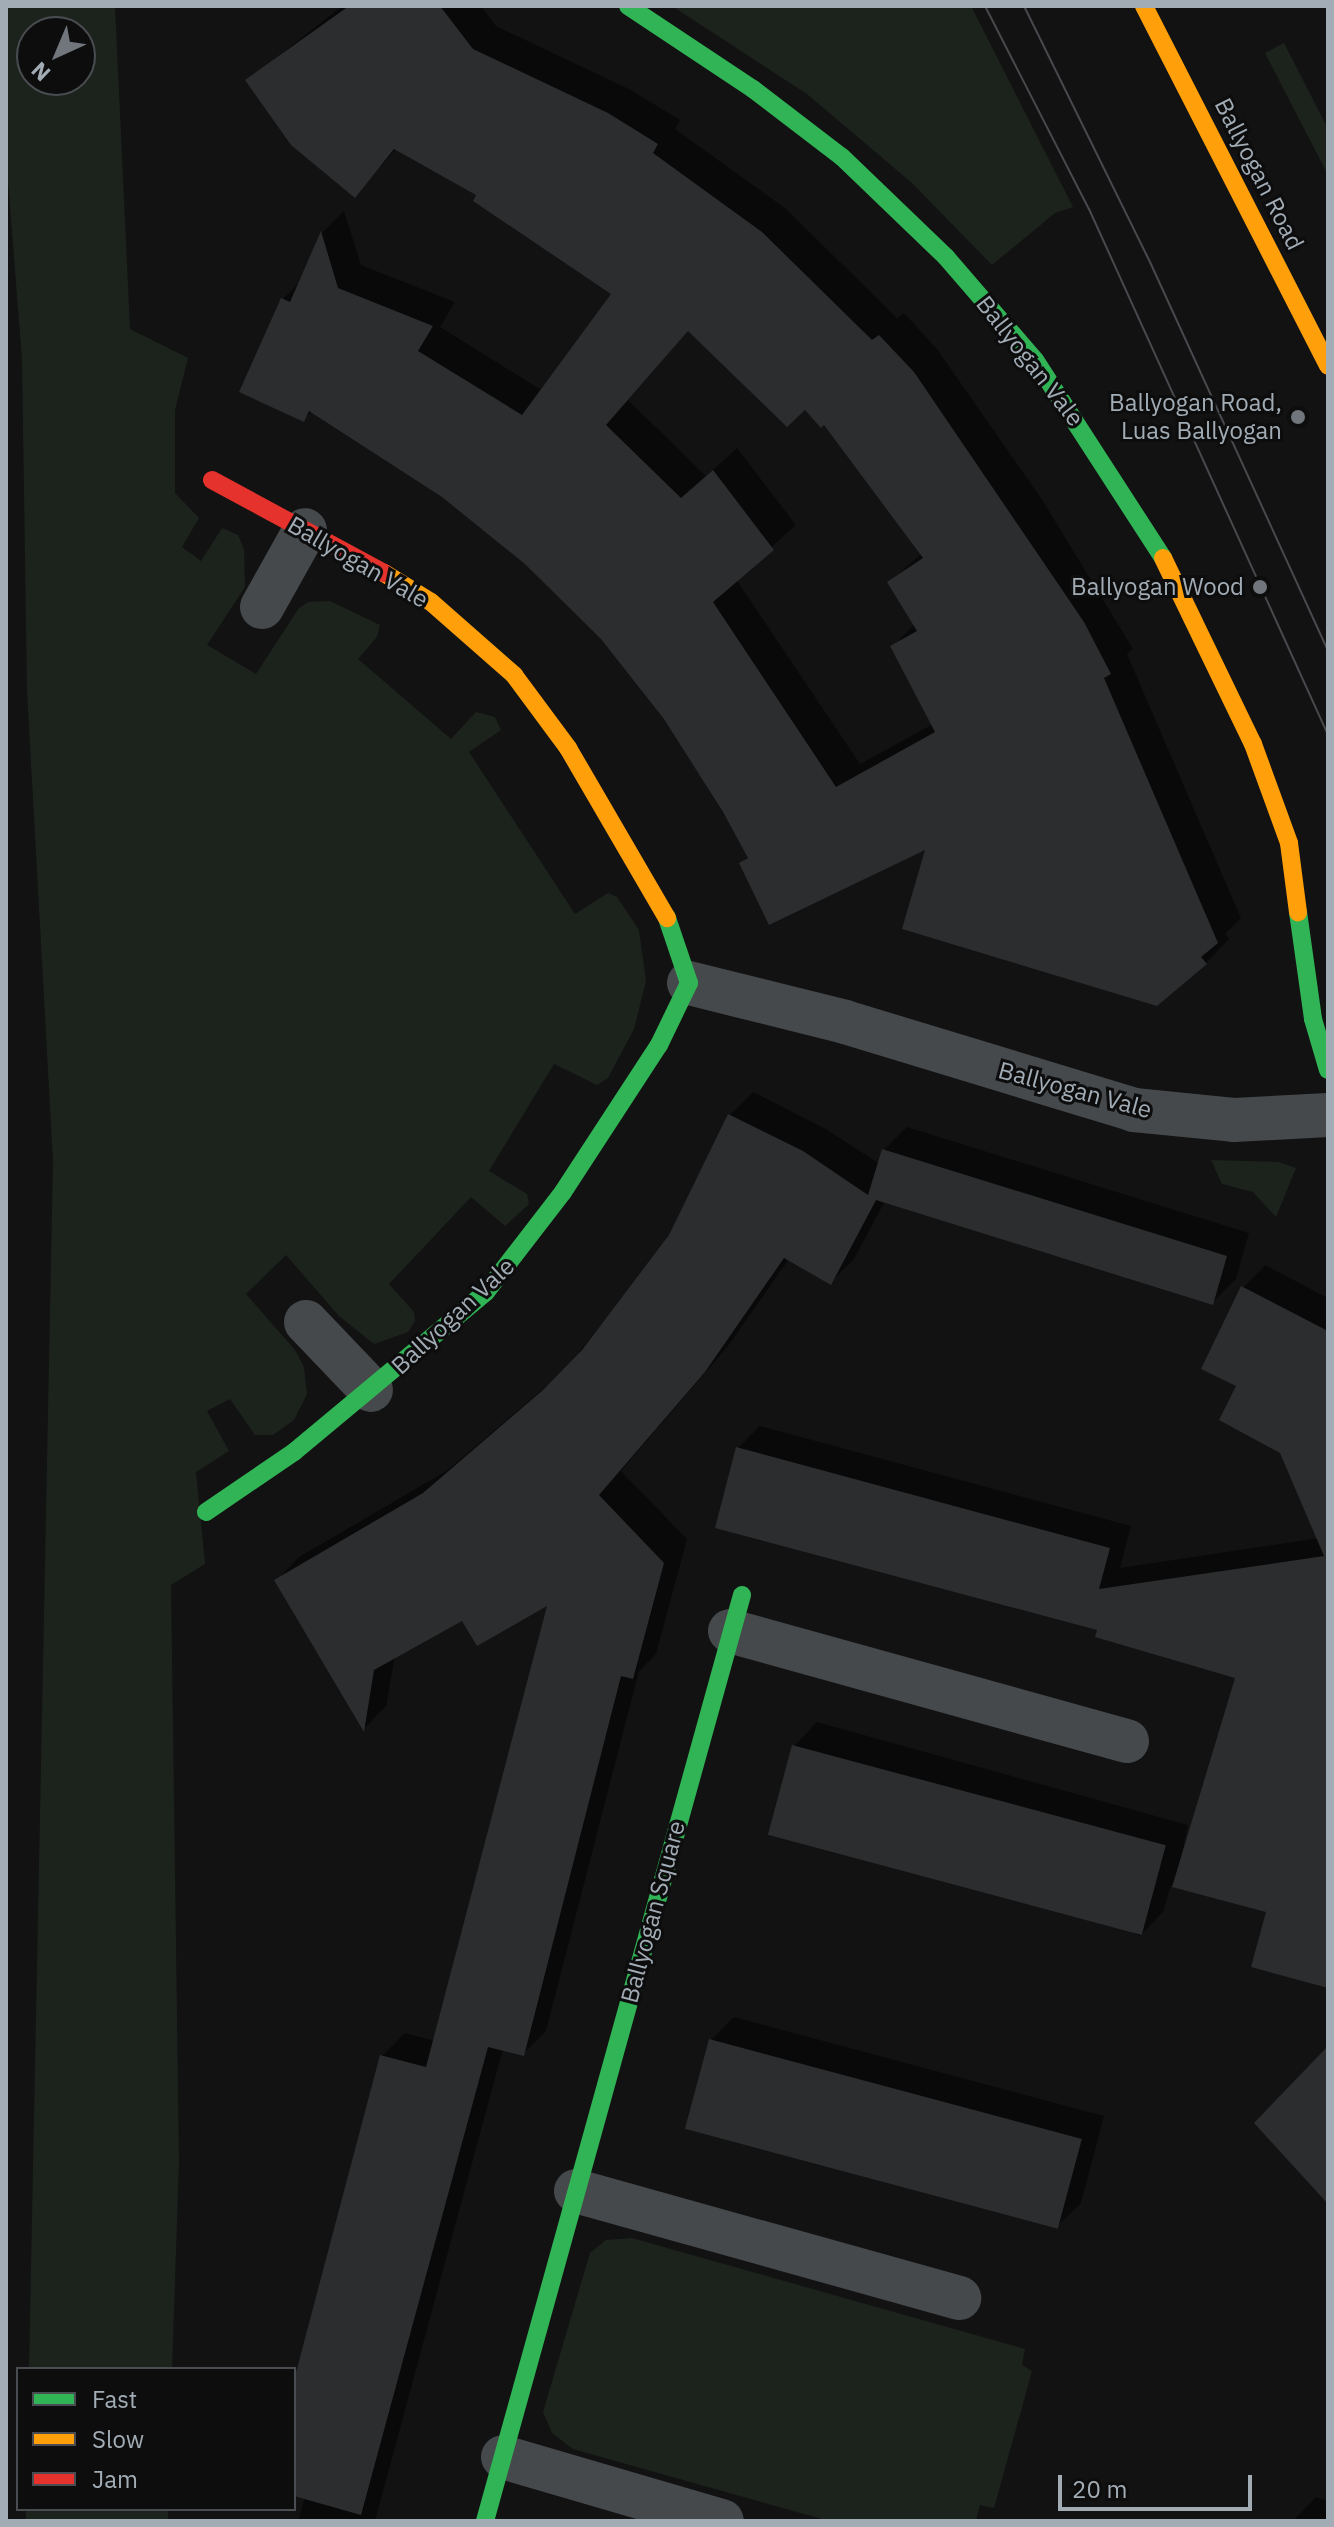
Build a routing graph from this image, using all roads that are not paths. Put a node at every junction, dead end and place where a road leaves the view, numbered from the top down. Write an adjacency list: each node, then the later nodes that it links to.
1 (628, 6): 8 (street, Ballyogan Vale)
2 (1144, 6): 3 (street, Ballyogan Road)
3 (1328, 366)
4 (212, 480): 5 (street, Ballyogan Vale)
5 (305, 530): 6 (street); 7 (street, Ballyogan Vale)
6 (262, 607)
7 (689, 983): 9 (street, Ballyogan Vale); 11 (street, Ballyogan Vale)
8 (1328, 1070)
9 (1328, 1115)
10 (306, 1322): 11 (street)
11 (371, 1390): 12 (street, Ballyogan Vale)
12 (206, 1512)
13 (736, 1613): 14 (street, Ballyogan Square); 15 (street, Ballyogan Square)
14 (1127, 1741)
15 (576, 2191): 16 (street); 17 (street, Ballyogan Square)
16 (959, 2298)
17 (503, 2457): 18 (street, Ballyogan Square); 19 (street)
18 (485, 2521)
19 (722, 2521)

